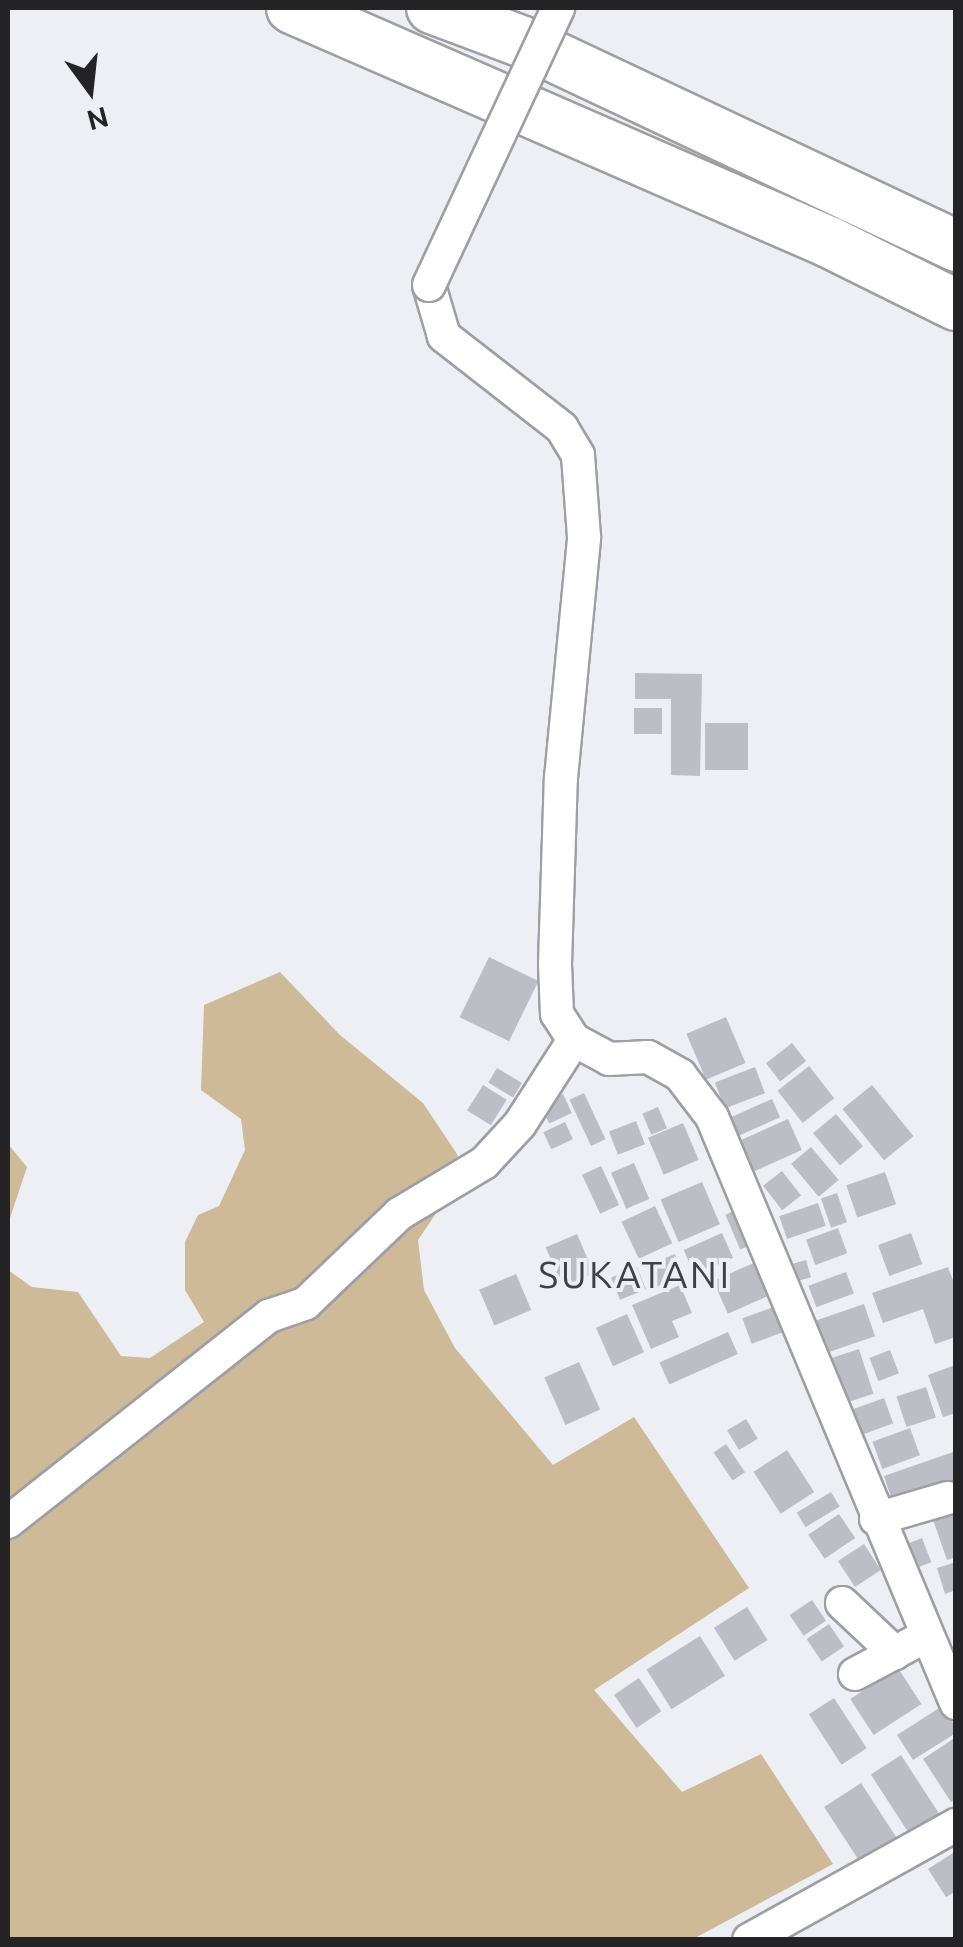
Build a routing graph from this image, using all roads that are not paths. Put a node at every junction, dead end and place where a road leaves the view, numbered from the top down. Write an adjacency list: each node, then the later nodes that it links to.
1 (292, 8): 5 (highway)
2 (432, 8): 4 (highway)
3 (558, 8): 6 (street, bridge)
4 (956, 246)
5 (956, 304)
6 (574, 1040): 8 (street); 9 (street)
7 (948, 1498): 8 (street)
8 (876, 1519): 11 (street)
9 (8, 1522)
10 (842, 1603): 12 (street)
11 (924, 1637): 12 (street); 14 (street)
12 (895, 1653): 13 (street)
13 (855, 1674)
14 (956, 1703)
15 (956, 1825): 16 (street)
16 (748, 1940)

